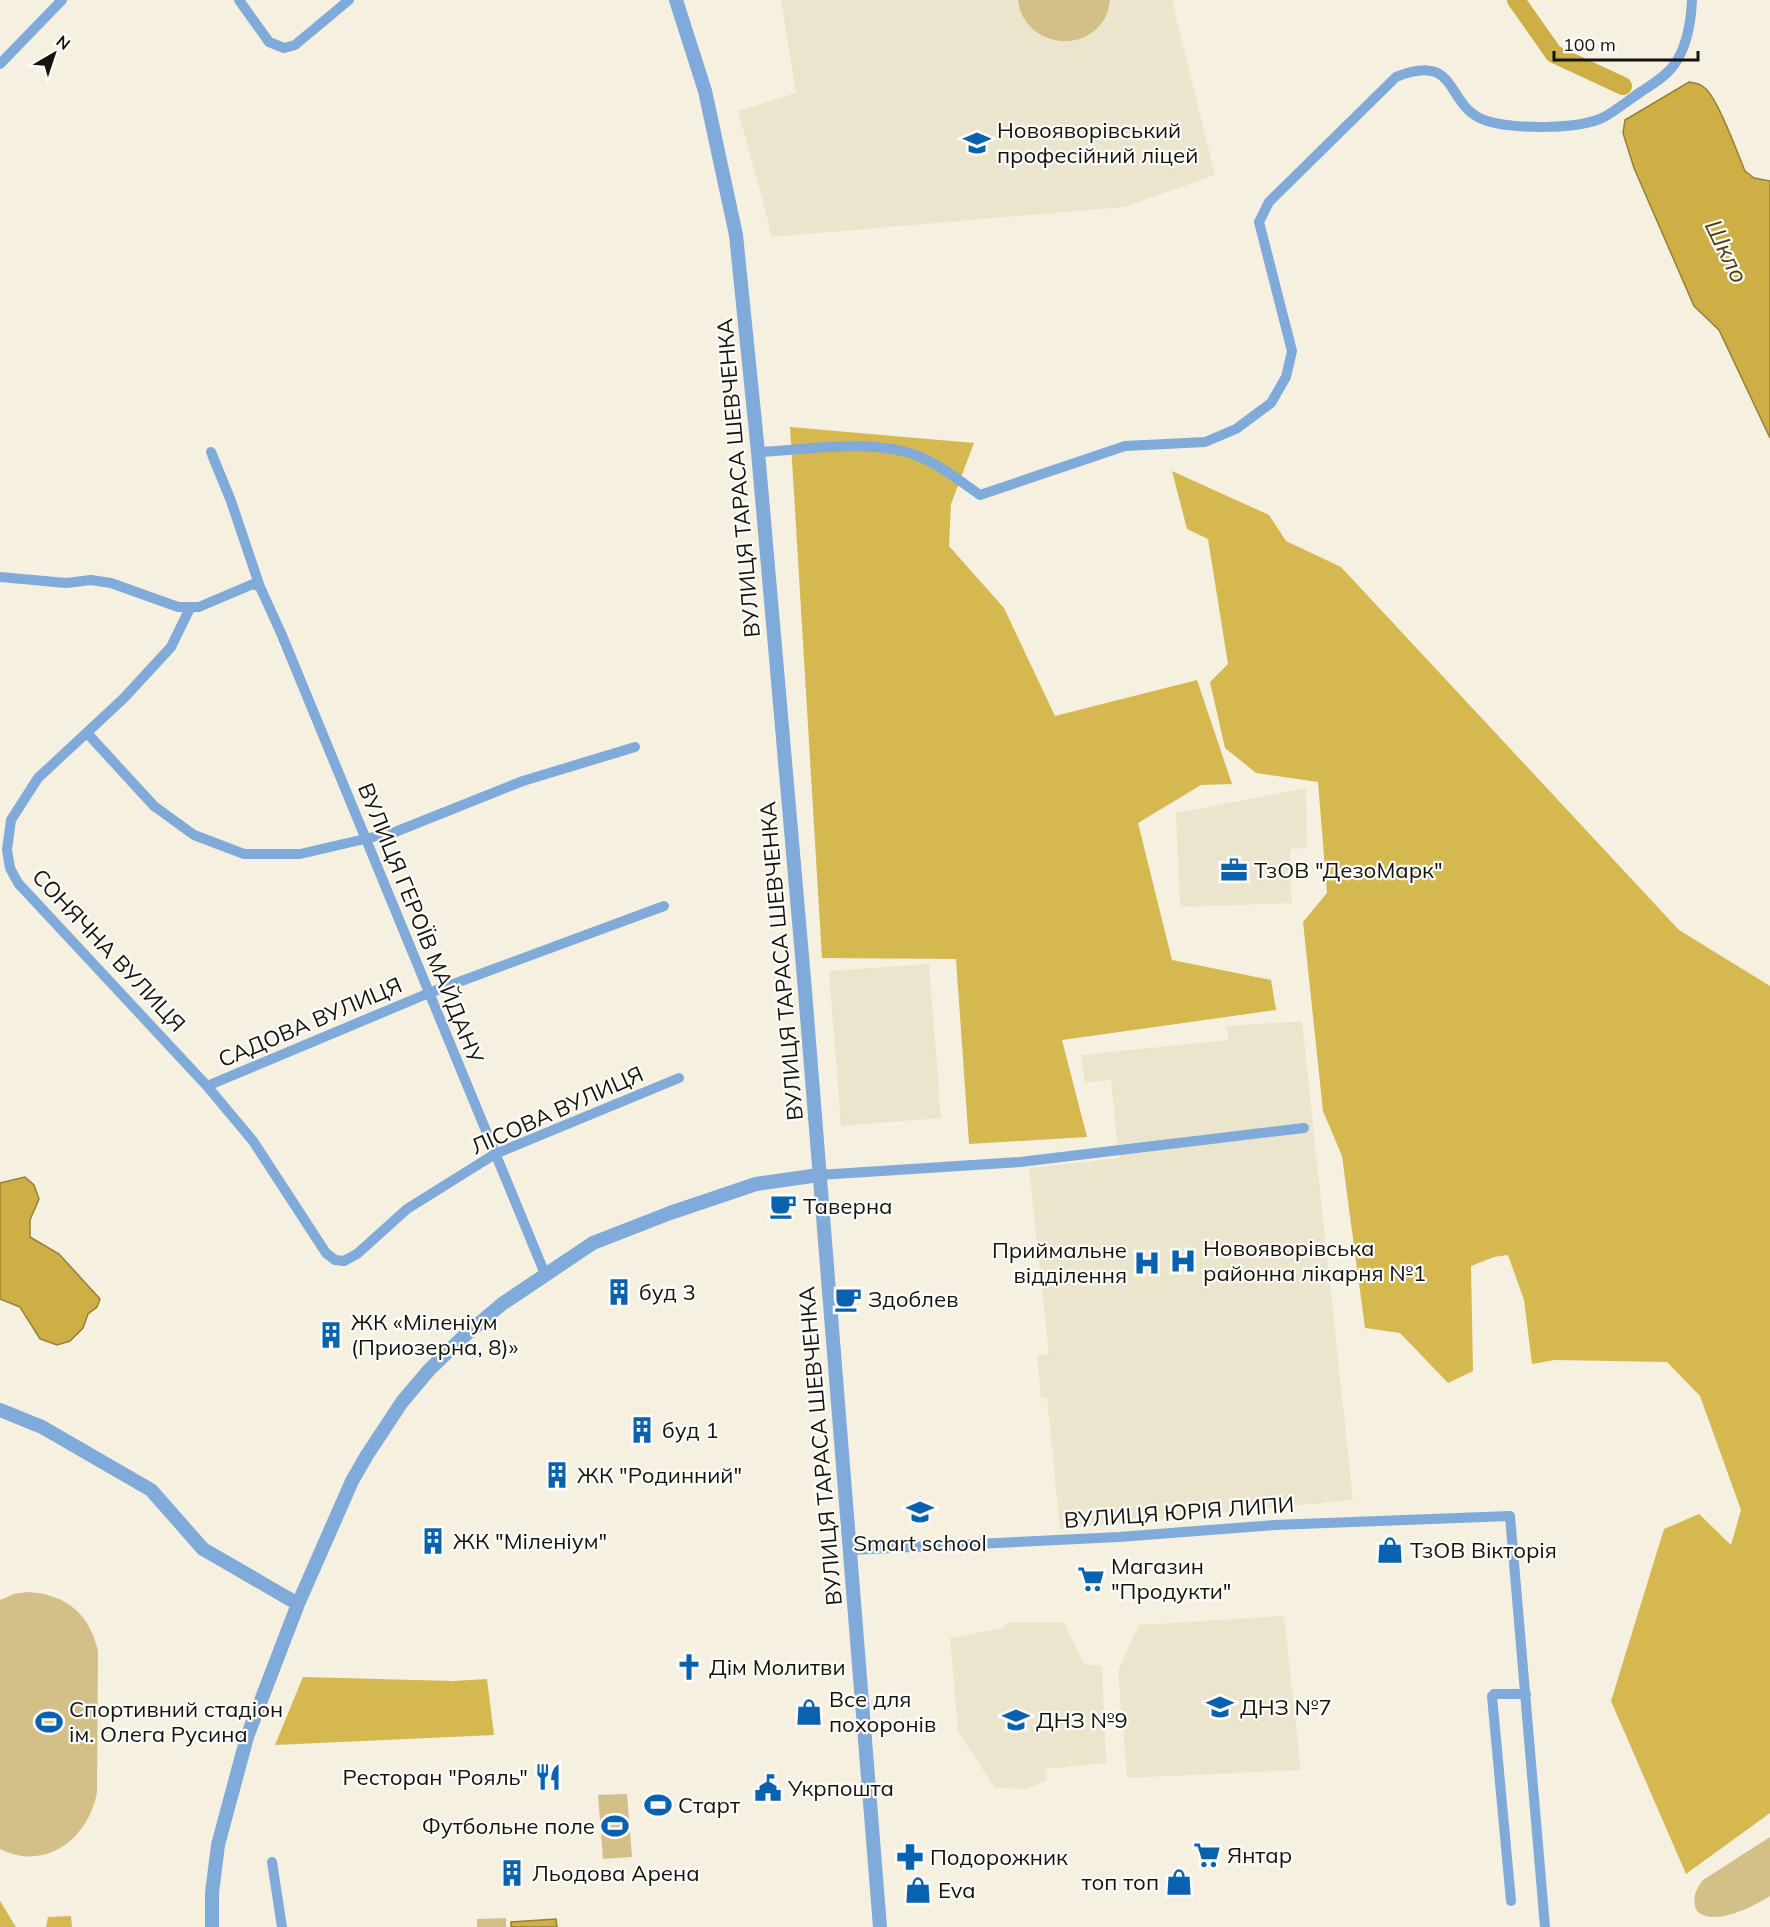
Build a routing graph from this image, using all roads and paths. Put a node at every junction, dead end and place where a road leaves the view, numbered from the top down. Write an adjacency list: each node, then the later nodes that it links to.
1 (62, 0): 6 (street)
2 (239, 0): 3 (street)
3 (349, 0)
4 (676, 0): 8 (street, ВУЛИЦЯ ТАРАСА ШЕВЧЕНКА)
5 (1692, 0): 8 (street)
6 (0, 64)
7 (211, 452): 10 (street, ВУЛИЦЯ ГЕРОЇВ МАЙДАНУ)
8 (758, 452): 21 (street, ВУЛИЦЯ ТАРАСА ШЕВЧЕНКА)
9 (0, 577): 11 (street)
10 (260, 587): 11 (street); 14 (street, ВУЛИЦЯ ГЕРОЇВ МАЙДАНУ)
11 (190, 608): 12 (street, СОНЯЧНА ВУЛИЦЯ)
12 (87, 733): 14 (street); 18 (street, СОНЯЧНА ВУЛИЦЯ)
13 (635, 747): 14 (street)
14 (365, 838): 16 (street, ВУЛИЦЯ ГЕРОЇВ МАЙДАНУ)
15 (664, 906): 16 (street, САДОВА ВУЛИЦЯ)
16 (429, 993): 18 (street, САДОВА ВУЛИЦЯ); 20 (street, ВУЛИЦЯ ГЕРОЇВ МАЙДАНУ)
17 (679, 1078): 20 (street, ЛІСОВА ВУЛИЦЯ)
18 (207, 1086): 22 (street, СОНЯЧНА ВУЛИЦЯ)
19 (1304, 1128): 21 (street)
20 (495, 1154): 22 (street, ЛІСОВА ВУЛИЦЯ); 23 (street, ВУЛИЦЯ ГЕРОЇВ МАЙДАНУ)
21 (819, 1175): 23 (street); 25 (street, ВУЛИЦЯ ТАРАСА ШЕВЧЕНКА)
22 (335, 1260)
23 (544, 1274): 26 (street)
24 (0, 1410): 26 (street)
25 (850, 1550): 27 (street, ВУЛИЦЯ ЮРІЯ ЛИПИ); 32 (street, ВУЛИЦЯ ТАРАСА ШЕВЧЕНКА)
26 (298, 1604): 30 (street)
27 (1526, 1694): 29 (street); 33 (street)
28 (272, 1862): 31 (street)
29 (1511, 1900)
30 (212, 1927)
31 (282, 1927)
32 (880, 1927)
33 (1545, 1927)

